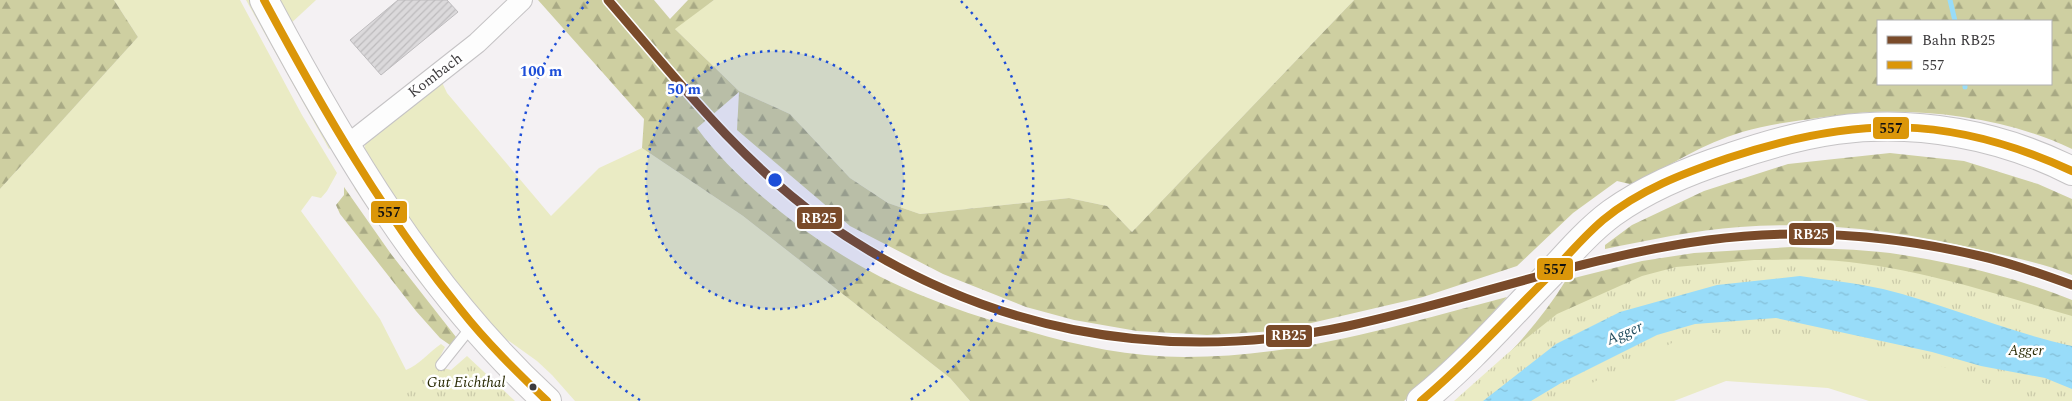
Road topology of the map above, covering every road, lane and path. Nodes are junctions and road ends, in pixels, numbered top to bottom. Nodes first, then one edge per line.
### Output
1 (264, 0) edge
2 (522, 0) edge
3 (346, 146) junction
4 (2072, 171) edge
5 (472, 325) junction
6 (441, 365) dead end
7 (547, 401) edge
8 (1421, 401) edge

1 - 3 main road
2 - 3 street, Kombach
3 - 5 main road
4 - 8 main road
5 - 6 lane
5 - 7 main road

